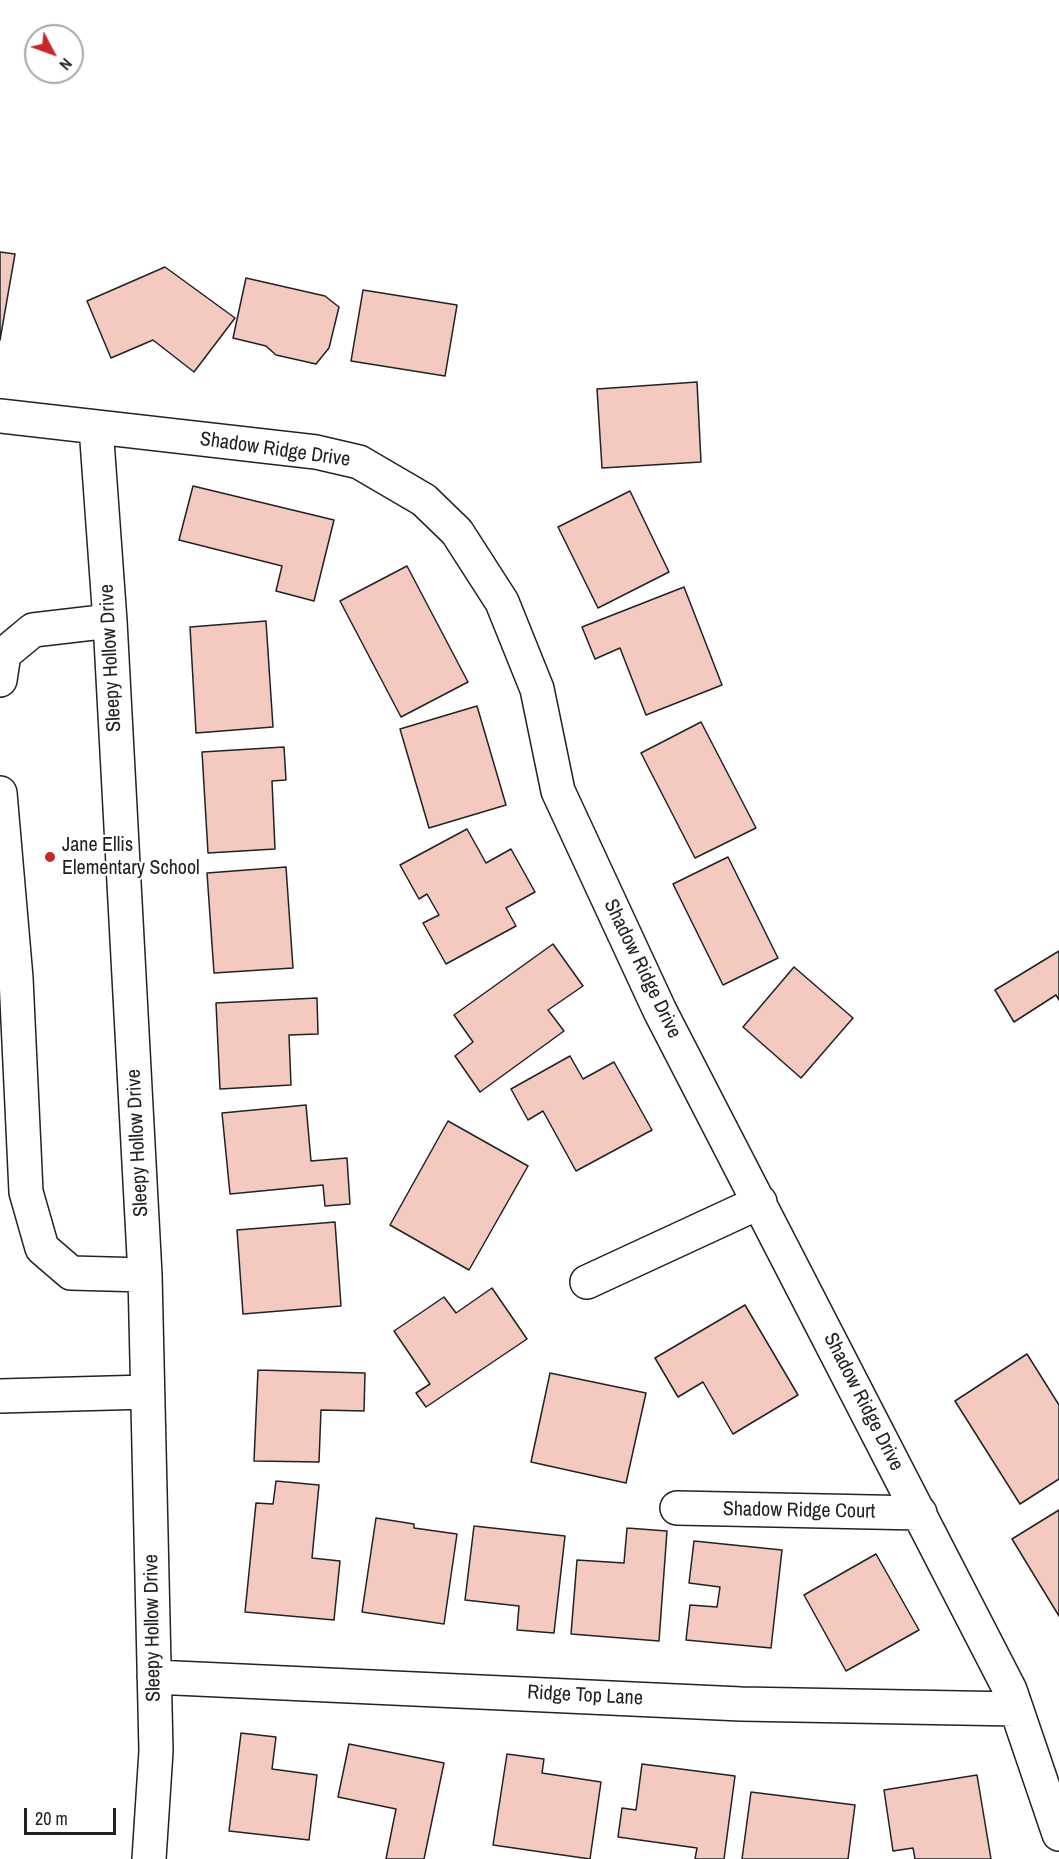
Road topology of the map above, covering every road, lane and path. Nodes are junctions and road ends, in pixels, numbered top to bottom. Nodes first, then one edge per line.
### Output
1 (0, 416) edge
2 (96, 427) junction
3 (110, 621) junction
4 (0, 680) edge
5 (0, 793) edge
6 (760, 1202) junction
7 (145, 1275) junction
8 (587, 1282) dead end
9 (147, 1392) junction
10 (0, 1396) edge
11 (677, 1508) dead end
12 (920, 1513) junction
13 (154, 1677) junction
14 (1016, 1708) junction
15 (1059, 1834) edge
16 (149, 1859) edge

1 - 2 street, Shadow Ridge Drive
2 - 3 street, Sleepy Hollow Drive
2 - 6 street, Shadow Ridge Drive
3 - 4 street
3 - 7 street, Sleepy Hollow Drive
5 - 7 street
6 - 8 street
6 - 12 street, Shadow Ridge Drive
7 - 9 street, Sleepy Hollow Drive
9 - 10 street
9 - 13 street, Sleepy Hollow Drive
11 - 12 street, Shadow Ridge Court
12 - 14 street, Shadow Ridge Drive
13 - 14 street, Ridge Top Lane
13 - 16 street, Sleepy Hollow Drive
14 - 15 street, Shadow Ridge Drive

